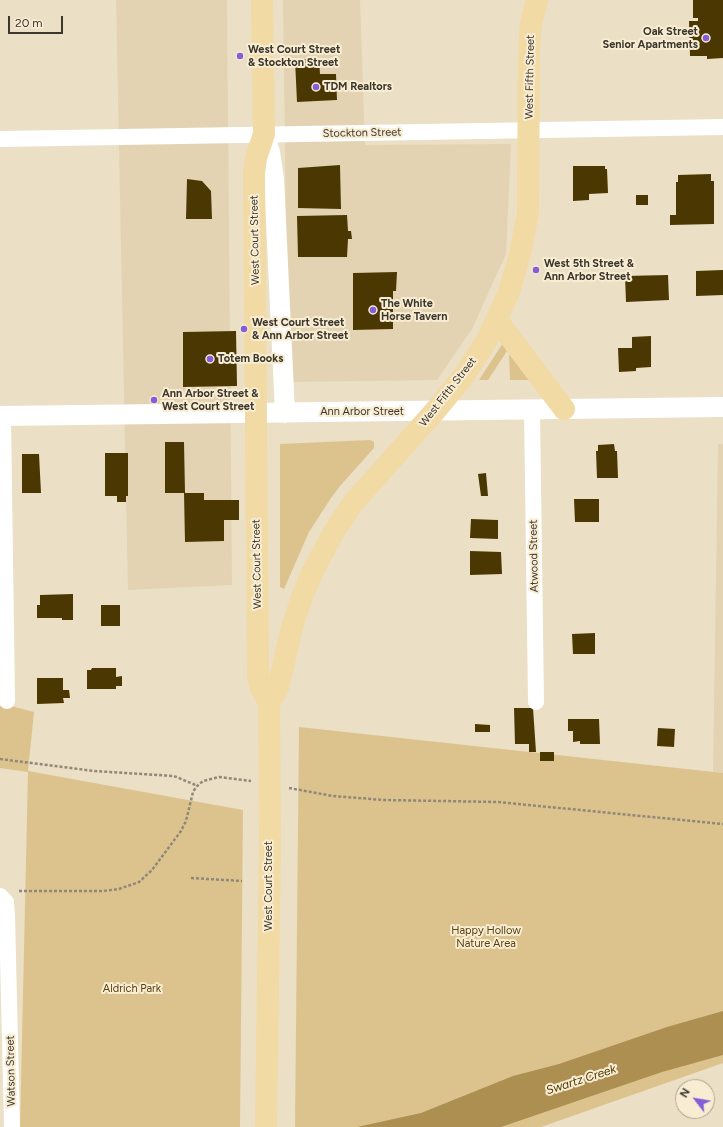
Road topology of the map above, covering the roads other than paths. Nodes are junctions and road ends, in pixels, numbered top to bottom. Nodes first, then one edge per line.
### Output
1 (262, 0) edge
2 (537, 0) edge
3 (723, 127) edge
4 (529, 130) junction
5 (264, 134) junction
6 (0, 139) edge
7 (497, 320) junction
8 (723, 407) edge
9 (564, 409) junction
10 (532, 410) junction
11 (435, 411) junction
12 (256, 413) junction
13 (284, 413) junction
14 (2, 416) edge
15 (7, 701) dead end
16 (536, 702) dead end
17 (269, 703) junction
18 (1, 896) edge
19 (12, 1127) edge
20 (266, 1127) edge

1 - 5 main road, West Court Street
2 - 4 main road, West Fifth Street
3 - 4 street, Stockton Street
4 - 5 street, Stockton Street
4 - 7 main road, West Fifth Street
5 - 6 street, Stockton Street
5 - 12 main road, West Court Street
5 - 13 street
7 - 9 main road
7 - 11 main road, West Fifth Street
8 - 9 street, Ann Arbor Street
9 - 10 street, Ann Arbor Street
10 - 11 street, Ann Arbor Street
10 - 16 street, Atwood Street
11 - 13 street, Ann Arbor Street
11 - 17 main road, West Fifth Street
12 - 13 street, Ann Arbor Street
12 - 14 street, Ann Arbor Street
12 - 17 main road, West Court Street
14 - 15 street
17 - 20 main road, West Court Street
18 - 19 street, Watson Street

